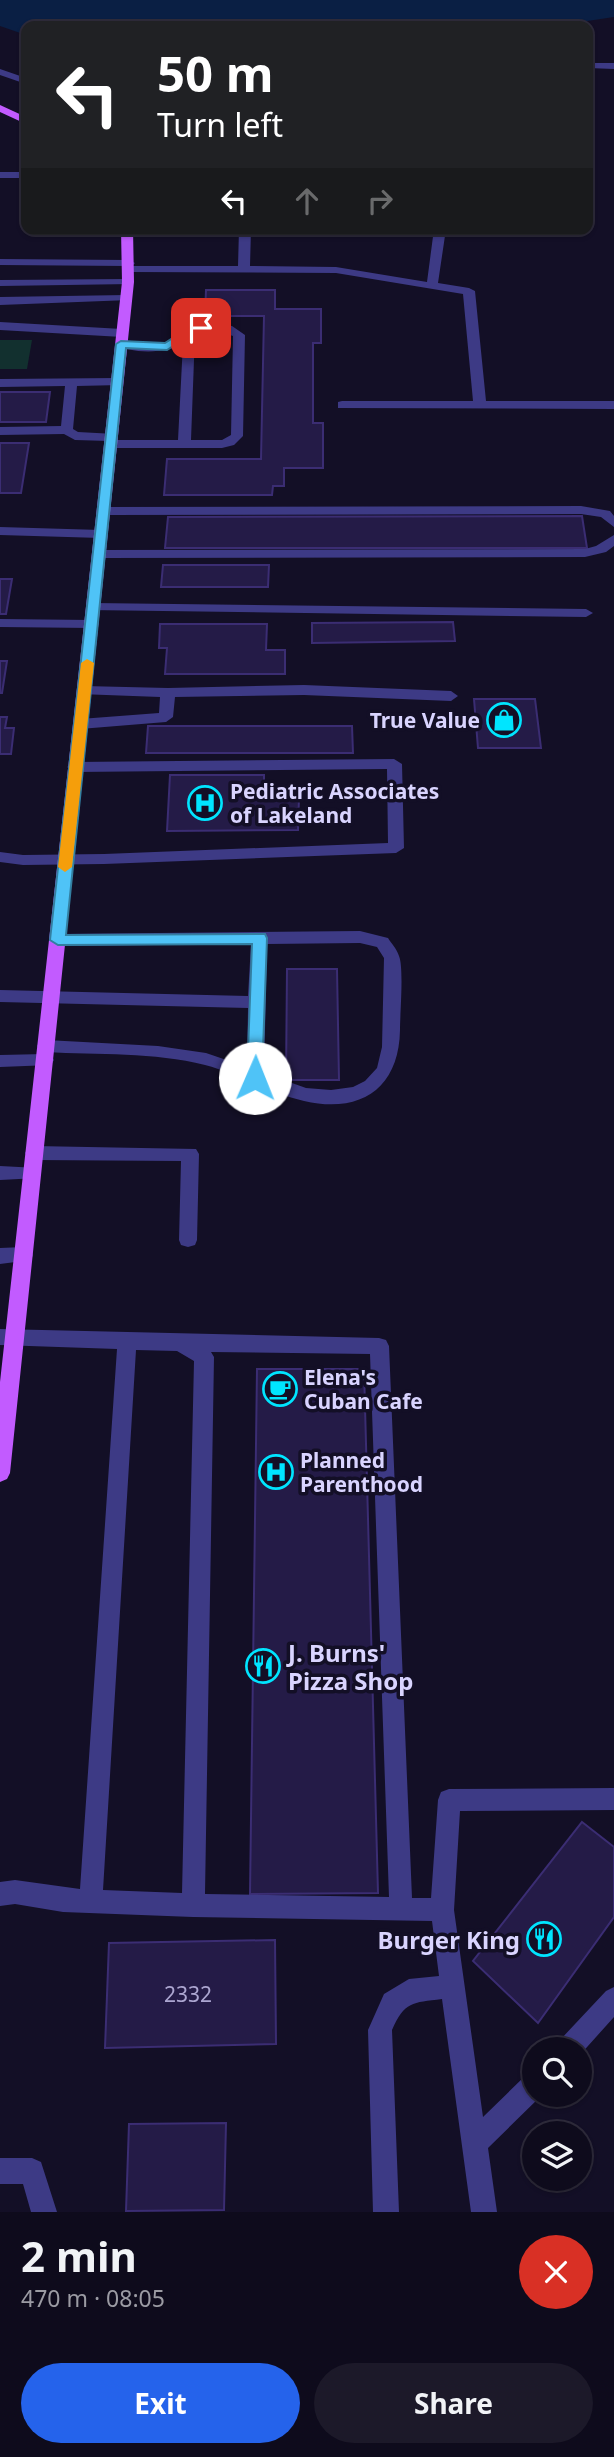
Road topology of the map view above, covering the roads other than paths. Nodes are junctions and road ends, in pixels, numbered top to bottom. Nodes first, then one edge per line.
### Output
1 (593, 66) edge
2 (614, 66) edge
3 (5, 74) edge
4 (0, 83) edge
5 (0, 108) edge
6 (21, 118) edge
7 (0, 175) edge
8 (21, 175) edge
9 (127, 235) edge
10 (245, 235) edge
11 (439, 235) edge
12 (0, 262) edge
13 (244, 270) junction
14 (128, 278) junction
15 (0, 283) edge
16 (432, 285) junction
17 (0, 301) edge
18 (0, 326) edge
19 (188, 332) junction
20 (122, 338) junction
21 (71, 382) junction
22 (117, 382) junction
23 (0, 383) edge
24 (342, 405) dead end
25 (480, 405) junction
26 (614, 405) edge
27 (67, 430) junction
28 (0, 431) edge
29 (111, 441) junction
30 (184, 444) junction
31 (104, 511) junction
32 (614, 523) edge
33 (0, 531) edge
34 (101, 534) junction
35 (614, 539) edge
36 (99, 554) junction
37 (586, 612) dead end
38 (93, 615) junction
39 (0, 623) edge
40 (84, 691) junction
41 (168, 693) junction
42 (451, 696) dead end
43 (80, 724) junction
44 (75, 767) junction
45 (0, 857) edge
46 (66, 859) junction
47 (259, 938) junction
48 (58, 940) junction
49 (0, 996) edge
50 (51, 998) junction
51 (256, 1002) junction
52 (45, 1053) junction
53 (0, 1061) edge
54 (255, 1078) junction
55 (34, 1153) junction
56 (0, 1173) edge
57 (32, 1173) junction
58 (188, 1240) dead end
59 (24, 1255) junction
60 (0, 1256) edge
61 (7, 1336) edge
62 (127, 1341) junction
63 (180, 1343) junction
64 (0, 1473) edge
65 (614, 1799) edge
66 (0, 1894) edge
67 (91, 1901) junction
68 (193, 1905) junction
69 (401, 1910) junction
70 (442, 1910) junction
71 (453, 1986) junction
72 (614, 1999) edge
73 (580, 2037) edge
74 (522, 2097) edge
75 (475, 2143) junction
76 (0, 2171) edge
77 (44, 2212) edge
78 (386, 2212) edge
79 (484, 2212) edge

1 - 2 street
3 - 4 street
5 - 6 main road
7 - 8 street
9 - 14 main road
10 - 13 street
11 - 16 street
12 - 14 street
13 - 14 street
13 - 16 street
14 - 15 street
14 - 17 street
14 - 20 main road
16 - 25 street
18 - 20 street
19 - 20 street
19 - 30 street
19 - 30 street
20 - 22 main road
21 - 22 street
21 - 23 street
21 - 27 street
22 - 29 main road
24 - 25 street
25 - 26 street
27 - 28 street
27 - 29 street
29 - 30 street
29 - 31 main road
31 - 32 street
31 - 34 main road
33 - 34 street
34 - 36 main road
35 - 36 street
36 - 38 main road
37 - 38 street
38 - 39 street
38 - 40 main road
40 - 41 street
40 - 43 main road
41 - 42 street
41 - 43 street
43 - 44 main road
44 - 46 main road
44 - 46 street
45 - 46 street
46 - 48 main road
47 - 48 street
47 - 51 street
47 - 54 street
48 - 50 main road
49 - 50 street
50 - 51 street
50 - 52 main road
51 - 54 street
52 - 53 street
52 - 54 street
52 - 55 main road
55 - 57 main road
55 - 58 street
56 - 57 street
57 - 59 main road
59 - 60 street
59 - 61 main road
61 - 62 street
61 - 64 main road
62 - 63 street
62 - 67 street
63 - 68 street
63 - 69 street
65 - 70 street
66 - 67 street
67 - 68 street
68 - 69 street
69 - 70 street
70 - 71 street
71 - 75 street
71 - 78 street
72 - 73 street
74 - 75 street
75 - 79 street
76 - 77 street

